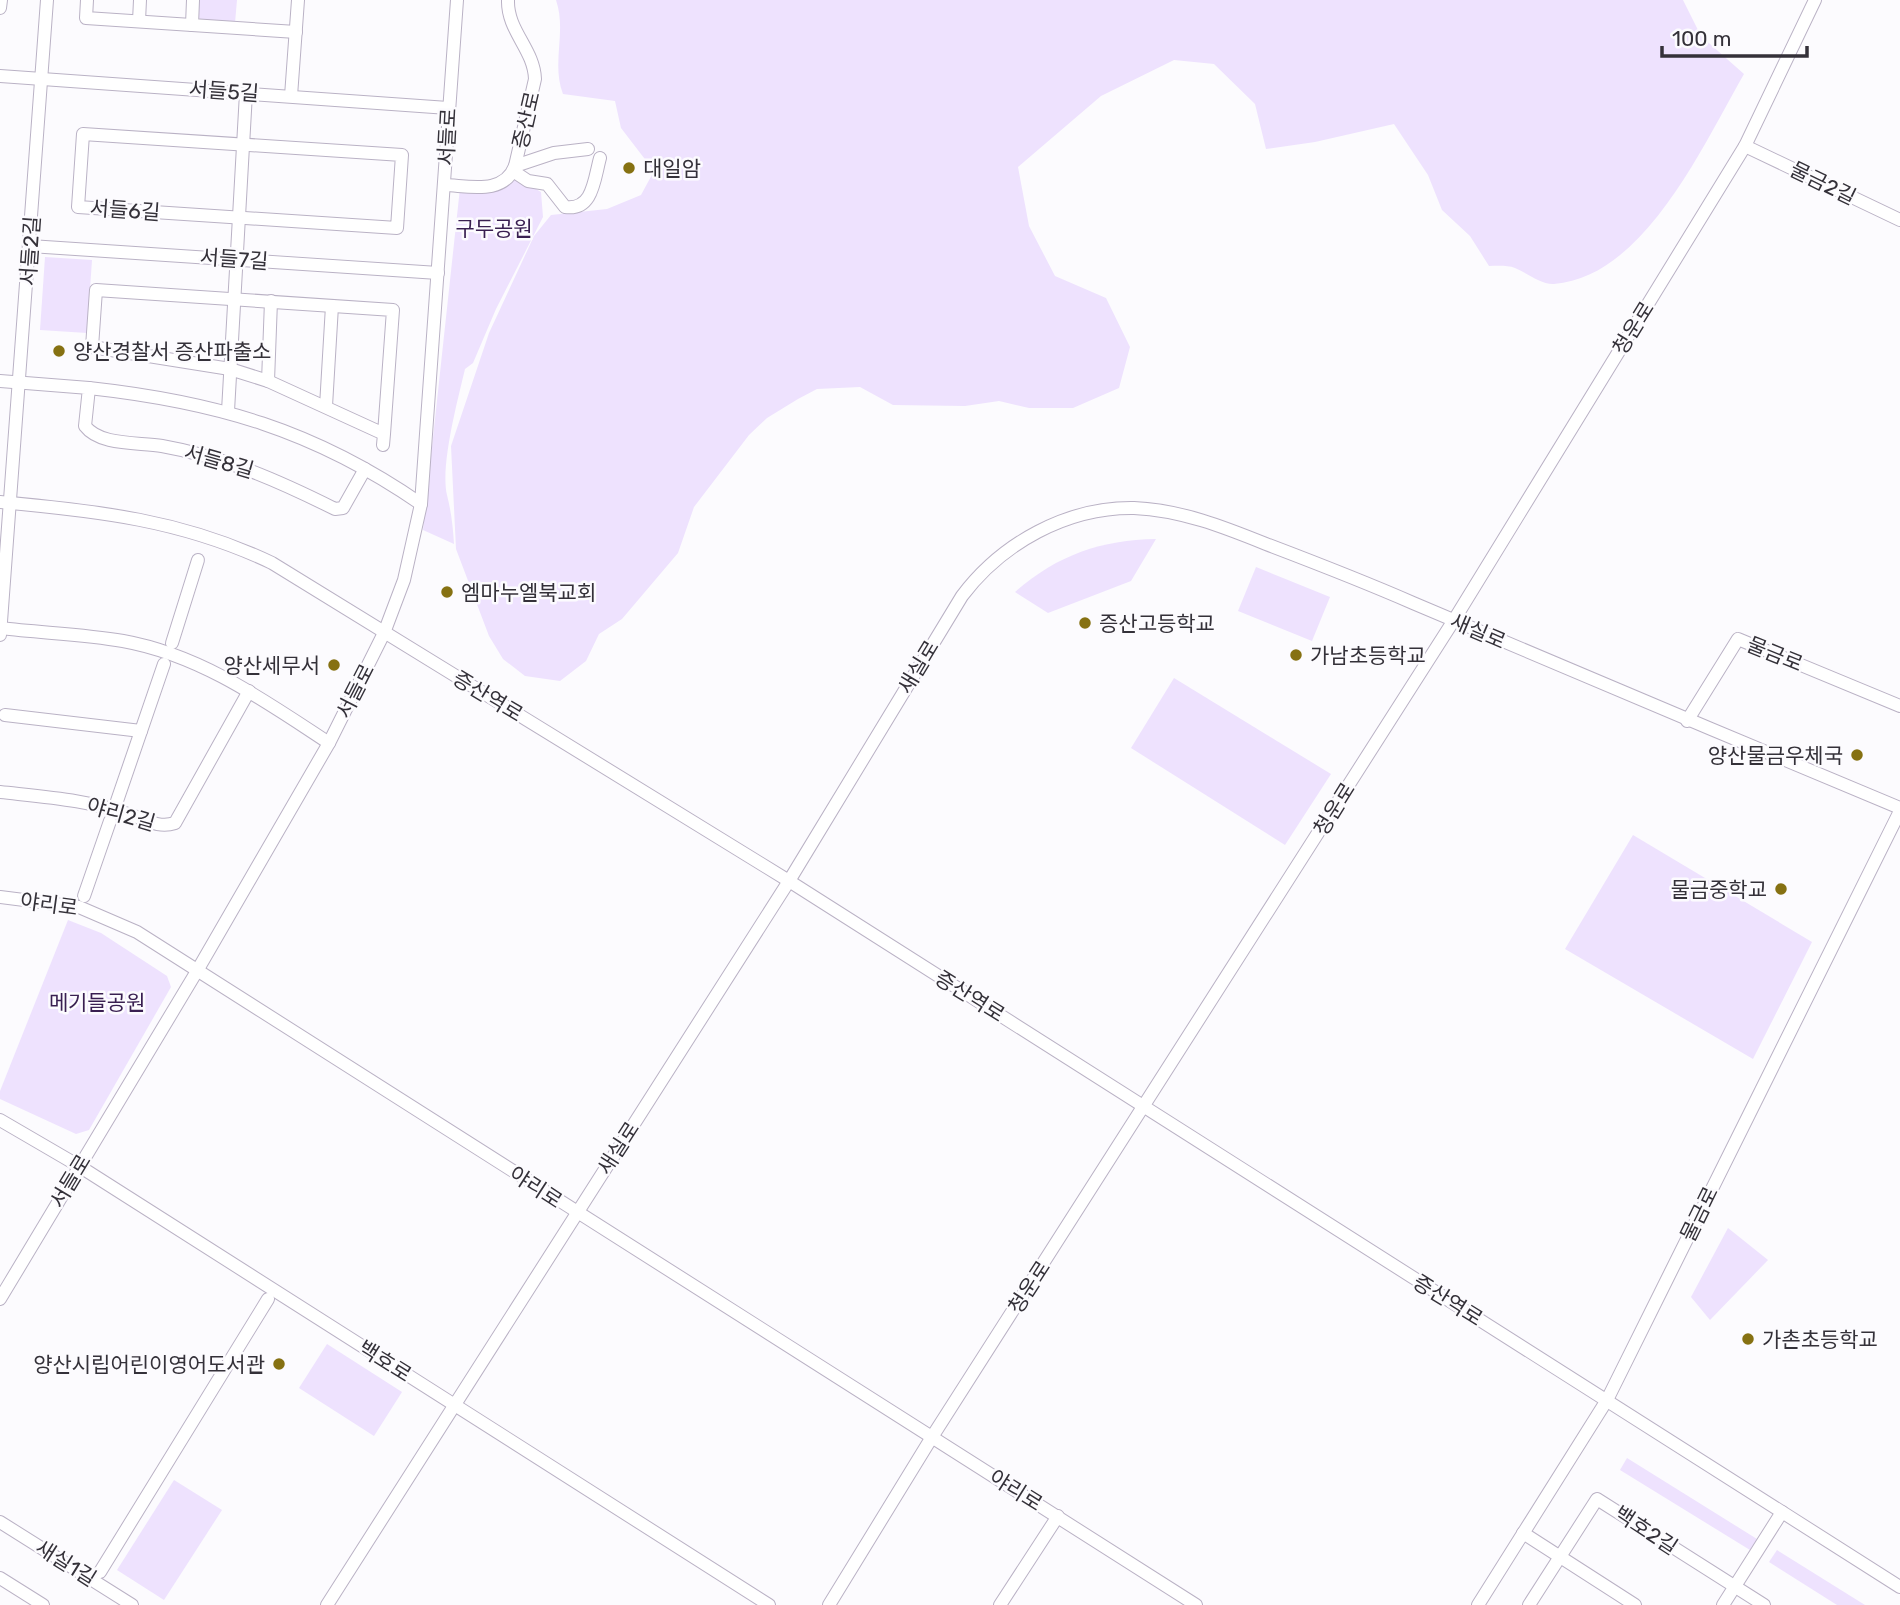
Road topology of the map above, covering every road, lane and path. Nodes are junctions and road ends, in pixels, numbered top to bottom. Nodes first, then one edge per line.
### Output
1 (1, 0) edge
2 (47, 0) edge
3 (87, 0) edge
4 (140, 0) edge
5 (193, 0) edge
6 (298, 0) edge
7 (457, 0) edge
8 (508, 0) edge
9 (1810, 3) edge
10 (0, 8) edge
11 (139, 21) junction
12 (192, 25) junction
13 (296, 32) junction
14 (0, 76) edge
15 (42, 79) junction
16 (246, 93) junction
17 (291, 96) junction
18 (448, 108) junction
19 (243, 144) junction
20 (1745, 146) junction
21 (588, 149) dead end
22 (600, 158) dead end
23 (514, 169) junction
24 (445, 185) junction
25 (239, 217) junction
26 (1900, 220) edge
27 (30, 246) junction
28 (237, 260) junction
29 (438, 273) junction
30 (234, 299) junction
31 (271, 301) junction
32 (332, 306) junction
33 (230, 369) junction
34 (0, 381) edge
35 (268, 381) junction
36 (21, 383) junction
37 (89, 388) junction
38 (326, 406) junction
39 (228, 411) junction
40 (365, 469) junction
41 (6, 502) edge
42 (421, 504) junction
43 (198, 560) dead end
44 (1454, 620) junction
45 (0, 628) edge
46 (384, 633) junction
47 (0, 635) edge
48 (172, 643) dead end
49 (164, 664) dead end
50 (249, 691) junction
51 (1900, 706) edge
52 (5, 715) dead end
53 (1688, 721) junction
54 (141, 731) junction
55 (328, 743) junction
56 (0, 792) edge
57 (117, 801) dead end
58 (1900, 810) edge
59 (110, 821) dead end
60 (789, 880) junction
61 (84, 896) dead end
62 (0, 897) edge
63 (198, 971) junction
64 (1146, 1107) junction
65 (0, 1119) edge
66 (79, 1166) junction
67 (577, 1213) junction
68 (0, 1299) edge
69 (268, 1299) dead end
70 (1606, 1400) junction
71 (455, 1405) junction
72 (932, 1437) junction
73 (1782, 1512) junction
74 (1058, 1516) junction
75 (0, 1522) edge
76 (1523, 1533) junction
77 (1560, 1557) junction
78 (100, 1572) dead end
79 (0, 1578) edge
80 (1734, 1587) junction
81 (1900, 1587) edge
82 (43, 1605) edge
83 (132, 1605) edge
84 (327, 1605) edge
85 (769, 1605) edge
86 (830, 1605) edge
87 (1000, 1605) edge
88 (1196, 1605) edge
89 (1478, 1605) edge
90 (1529, 1605) edge
91 (1635, 1605) edge
92 (1723, 1605) edge
93 (1764, 1605) edge

1 - 10 street
2 - 15 street, 서들2길
3 - 11 street
4 - 11 street
5 - 12 street
6 - 13 street
7 - 18 street, 서들로
8 - 23 street, 증산로
9 - 20 street, 청운로
11 - 12 street
12 - 13 street
13 - 17 street
14 - 15 street, 서들5길
15 - 16 street, 서들5길
15 - 27 street, 서들2길
16 - 17 street, 서들5길
16 - 19 street
17 - 18 street, 서들5길
18 - 24 street, 서들로
19 - 25 street
19 - 25 street, 서들6길
19 - 25 street, 서들6길
20 - 26 street, 물금2길
20 - 44 street, 청운로
21 - 23 street
22 - 23 street
23 - 24 street, 증산로
24 - 29 street, 서들로
25 - 28 street
27 - 28 street, 서들7길
27 - 36 street, 서들2길
28 - 29 street, 서들7길
28 - 30 street
29 - 42 street, 서들로
30 - 31 street
30 - 33 street
30 - 33 street
31 - 32 street
31 - 35 street
32 - 38 street
32 - 38 street
33 - 35 street
33 - 39 street
34 - 36 street
35 - 38 street
36 - 37 street
36 - 41 street, 서들2길
37 - 39 street
37 - 40 street, 서들8길
39 - 40 street
40 - 42 street
41 - 45 street, 서들2길
41 - 46 street, 증산역로
42 - 46 street, 서들로
43 - 48 street
44 - 53 street, 새실로
44 - 60 street, 새실로
44 - 64 street, 청운로
45 - 47 street, 서들2길
45 - 50 street
46 - 55 street, 서들로
46 - 60 street, 증산역로
49 - 54 street
50 - 55 street
50 - 56 street, 야리2길
51 - 53 street, 물금로
52 - 54 street
53 - 58 street, 새실로
54 - 57 street
55 - 63 street, 서들로
58 - 70 street, 물금로
59 - 61 street
60 - 64 street, 증산역로
60 - 67 street, 새실로
62 - 63 street, 야리로
63 - 66 street, 서들로
63 - 67 street, 야리로
64 - 70 street, 증산역로
64 - 72 street, 청운로
65 - 66 street, 백호로
66 - 68 street, 서들로
66 - 71 street, 백호로
67 - 71 street, 새실로
67 - 72 street, 야리로
69 - 78 street
70 - 73 street, 증산역로
70 - 76 street, 물금로
71 - 84 street, 새실로
71 - 85 street, 백호로
72 - 74 street, 야리로
72 - 86 street, 청운로
73 - 80 street
73 - 81 street, 증산역로
74 - 87 street, 야리로
74 - 88 street, 야리로
75 - 83 street, 새실1길
76 - 77 street
76 - 89 street, 물금로
77 - 80 street, 백호2길
77 - 90 street, 백호2길
77 - 91 street
79 - 82 street
80 - 92 street
80 - 93 street

